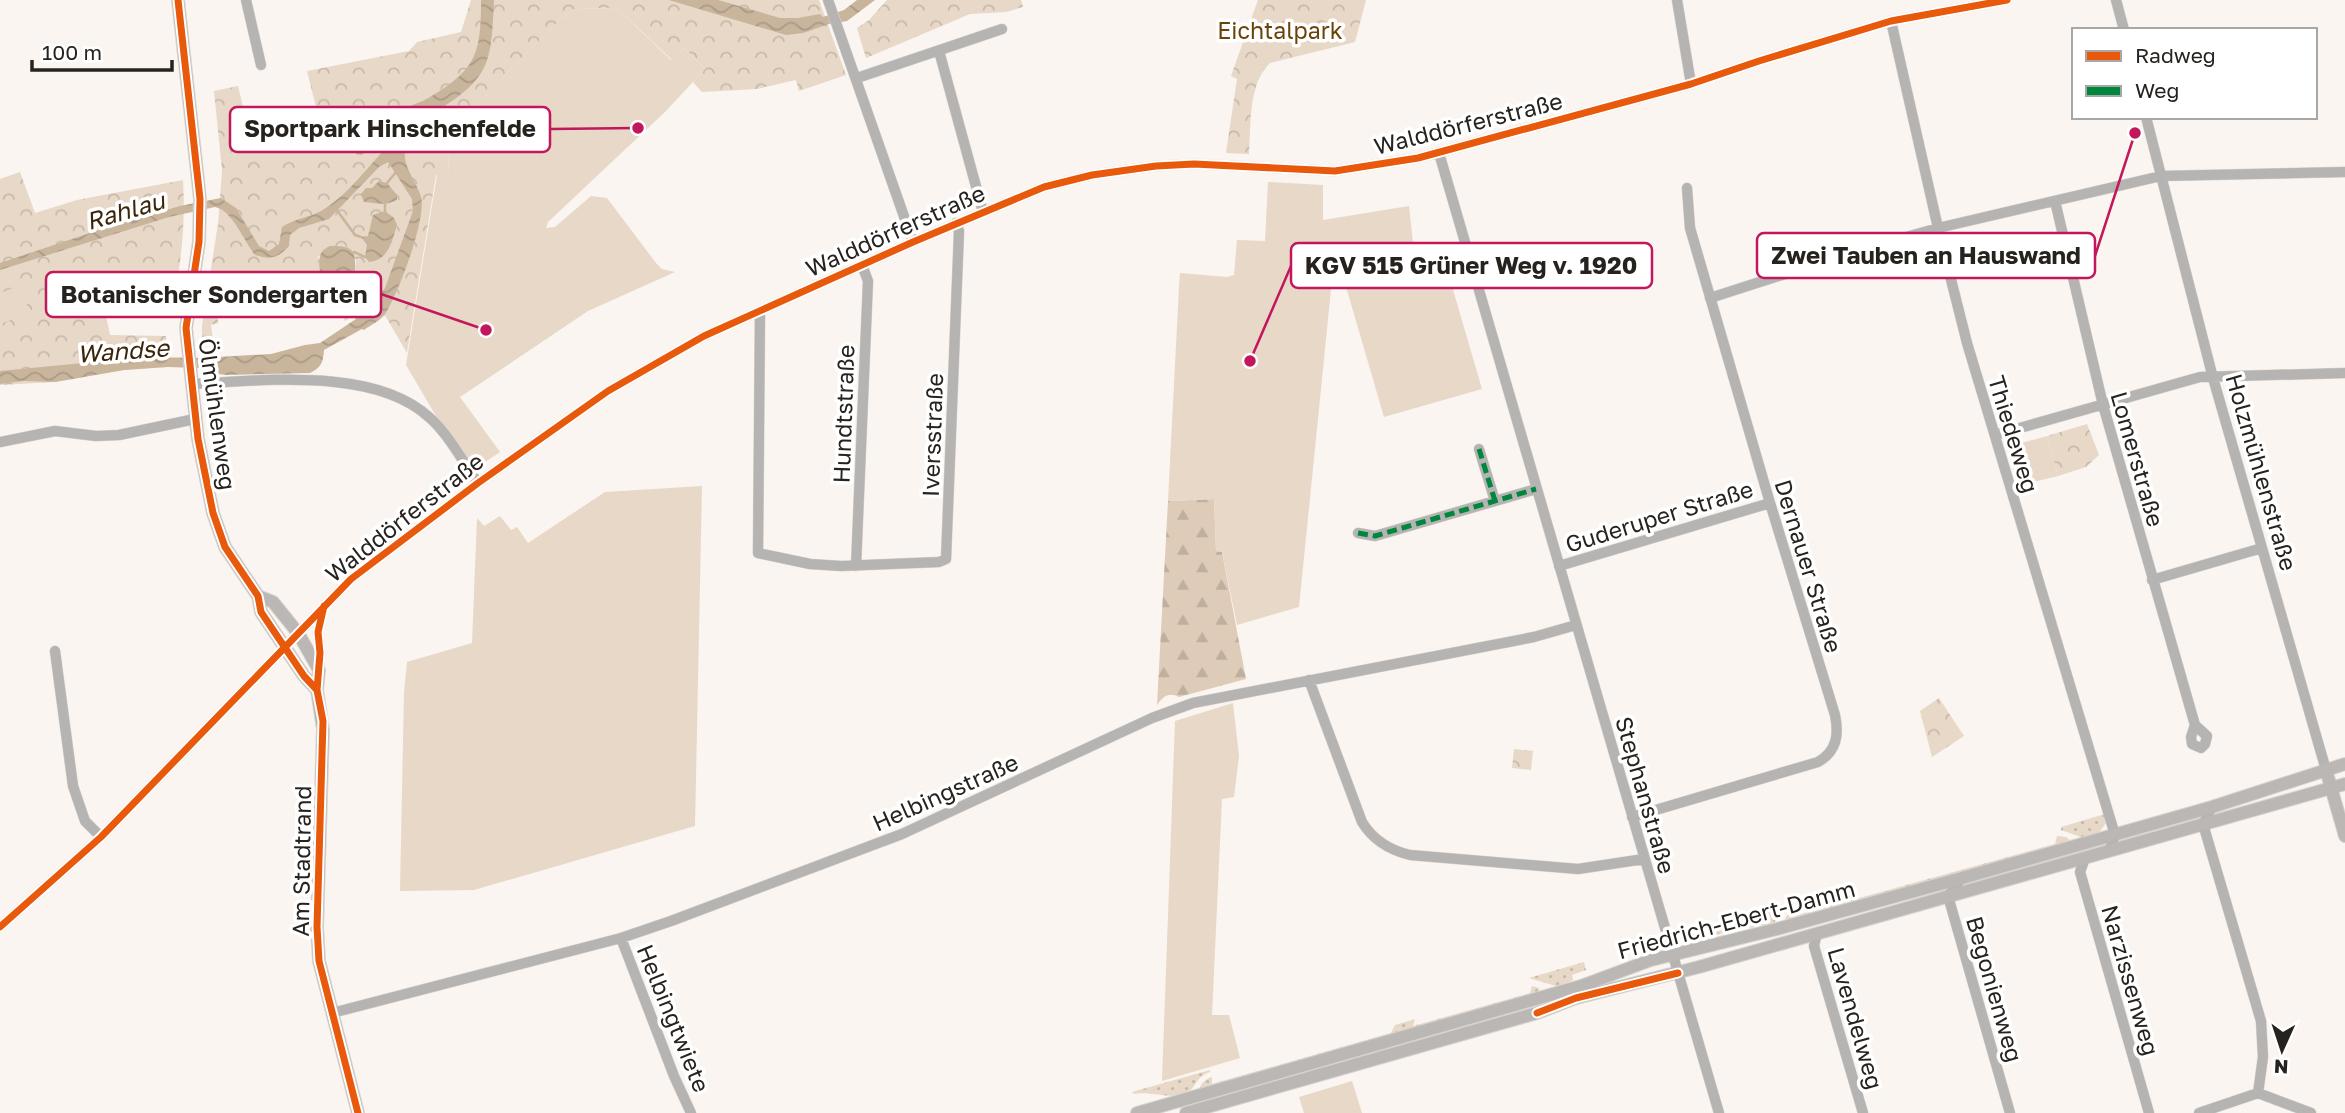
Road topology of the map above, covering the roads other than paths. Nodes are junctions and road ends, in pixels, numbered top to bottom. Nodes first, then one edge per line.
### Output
1 (178, 0) edge
2 (246, 0) edge
3 (1677, 0) edge
4 (2007, 0) edge
5 (2116, 0) edge
6 (1983, 2) edge
7 (830, 4) edge
8 (1891, 22) junction
9 (2123, 28) edge
10 (1002, 29) dead end
11 (939, 51) junction
12 (261, 65) dead end
13 (857, 78) junction
14 (1691, 84) junction
15 (2147, 119) edge
16 (1438, 153) junction
17 (2345, 172) edge
18 (2161, 176) junction
19 (1687, 188) dead end
20 (2055, 201) junction
21 (983, 212) junction
22 (956, 223) junction
23 (1938, 228) junction
24 (913, 242) junction
25 (862, 265) junction
26 (1710, 298) junction
27 (760, 311) junction
28 (2345, 373) edge
29 (2213, 378) junction
30 (191, 384) junction
31 (2103, 405) junction
32 (195, 419) junction
33 (1995, 435) junction
34 (0, 442) edge
35 (1479, 449) dead end
36 (478, 483) junction
37 (1536, 489) junction
38 (1496, 501) junction
39 (1770, 503) junction
40 (1358, 533) dead end
41 (2262, 548) junction
42 (856, 566) junction
43 (1559, 566) junction
44 (2152, 580) junction
45 (258, 596) junction
46 (324, 606) junction
47 (1576, 625) junction
48 (298, 633) junction
49 (285, 647) junction
50 (55, 651) dead end
51 (319, 670) junction
52 (1309, 680) junction
53 (317, 690) junction
54 (2195, 724) dead end
55 (2345, 764) edge
56 (2326, 770) junction
57 (2345, 783) edge
58 (2331, 788) junction
59 (2212, 807) junction
60 (1632, 817) junction
61 (2203, 824) junction
62 (2115, 835) junction
63 (2345, 836) edge
64 (101, 837) junction
65 (2109, 851) junction
66 (2085, 858) junction
67 (1644, 859) junction
68 (1962, 878) junction
69 (1948, 896) junction
70 (0, 927) edge
71 (1818, 933) junction
72 (621, 938) junction
73 (1672, 954) junction
74 (1678, 973) junction
75 (332, 1013) junction
76 (2258, 1093) junction
77 (2214, 1110) edge
78 (358, 1113) edge
79 (691, 1113) edge
80 (1137, 1113) edge
81 (1186, 1113) edge
82 (1718, 1113) edge
83 (1863, 1113) edge
84 (2010, 1113) edge
85 (2149, 1113) edge
86 (2199, 1113) edge
87 (2311, 1113) edge

1 - 30 main road, Ölmühlenweg
2 - 12 street
3 - 14 street
4 - 6 street, Walddörferstraße
5 - 9 street
6 - 8 street, Walddörferstraße
7 - 13 street
8 - 14 street, Walddörferstraße
8 - 23 street, Thiedeweg
10 - 11 street
11 - 13 street
11 - 21 street
13 - 24 street
14 - 16 street, Walddörferstraße
15 - 18 street, Holzmühlenstraße
16 - 21 street, Walddörferstraße
16 - 37 street, Stephanstraße
17 - 18 street
18 - 20 street
18 - 29 street, Holzmühlenstraße
19 - 26 street, Dernauer Straße
20 - 23 street
20 - 31 street, Lomerstraße
21 - 22 street, Walddörferstraße
22 - 24 street, Walddörferstraße
22 - 42 street, Iversstraße
23 - 26 street
23 - 33 street, Thiedeweg
24 - 25 street, Walddörferstraße
25 - 27 street, Walddörferstraße
25 - 42 street, Hundtstraße
26 - 39 street, Dernauer Straße
27 - 36 street, Walddörferstraße
27 - 42 street
28 - 29 street
29 - 31 street
29 - 41 street, Holzmühlenstraße
30 - 32 main road, Ölmühlenweg
30 - 36 street
31 - 33 street
31 - 44 street, Lomerstraße
32 - 34 street
32 - 45 main road, Ölmühlenweg
33 - 62 street, Thiedeweg
35 - 38 street
36 - 46 street, Walddörferstraße
37 - 38 street
37 - 43 street, Stephanstraße
38 - 40 street
39 - 43 street, Guderuper Straße
39 - 60 street, Dernauer Straße
41 - 44 street
41 - 56 street, Holzmühlenstraße
43 - 47 street, Stephanstraße
44 - 54 street, Lomerstraße
45 - 48 main road, Ölmühlenweg
45 - 49 main road, Ölmühlenweg
46 - 48 street, Walddörferstraße
46 - 51 street
47 - 52 street, Helbingstraße
47 - 60 street, Stephanstraße
48 - 49 street, Walddörferstraße
48 - 51 main road
49 - 53 main road, Am Stadtrand
49 - 64 street, Walddörferstraße
50 - 64 street
51 - 53 main road, Am Stadtrand
52 - 67 street
52 - 72 street, Helbingstraße
53 - 75 main road, Am Stadtrand
55 - 56 main road, Friedrich-Ebert-Damm
56 - 58 main road, Holzmühlenstraße
56 - 59 main road, Friedrich-Ebert-Damm
57 - 58 main road, Friedrich-Ebert-Damm
58 - 61 main road, Friedrich-Ebert-Damm
58 - 63 main road, Holzmühlenstraße
59 - 61 street
59 - 62 main road, Friedrich-Ebert-Damm
60 - 67 street, Stephanstraße
61 - 65 main road, Friedrich-Ebert-Damm
61 - 76 street
62 - 65 street
62 - 68 main road, Friedrich-Ebert-Damm
64 - 70 street, Walddörferstraße
65 - 66 main road, Friedrich-Ebert-Damm
66 - 69 main road, Friedrich-Ebert-Damm
66 - 85 street, Narzissenweg
67 - 73 street, Stephanstraße
68 - 69 street, Begonienweg
68 - 73 main road, Friedrich-Ebert-Damm
69 - 71 main road, Friedrich-Ebert-Damm
69 - 84 street, Begonienweg
71 - 74 main road, Friedrich-Ebert-Damm
71 - 83 street, Lavendelweg
72 - 75 street, Helbingstraße
72 - 79 street, Helbingtwiete
73 - 74 street, Stephanstraße
73 - 80 main road, Friedrich-Ebert-Damm
74 - 81 main road, Friedrich-Ebert-Damm
74 - 82 street, Stephanstraße
75 - 78 main road, Am Stadtrand
76 - 77 street
76 - 87 street
77 - 86 street

